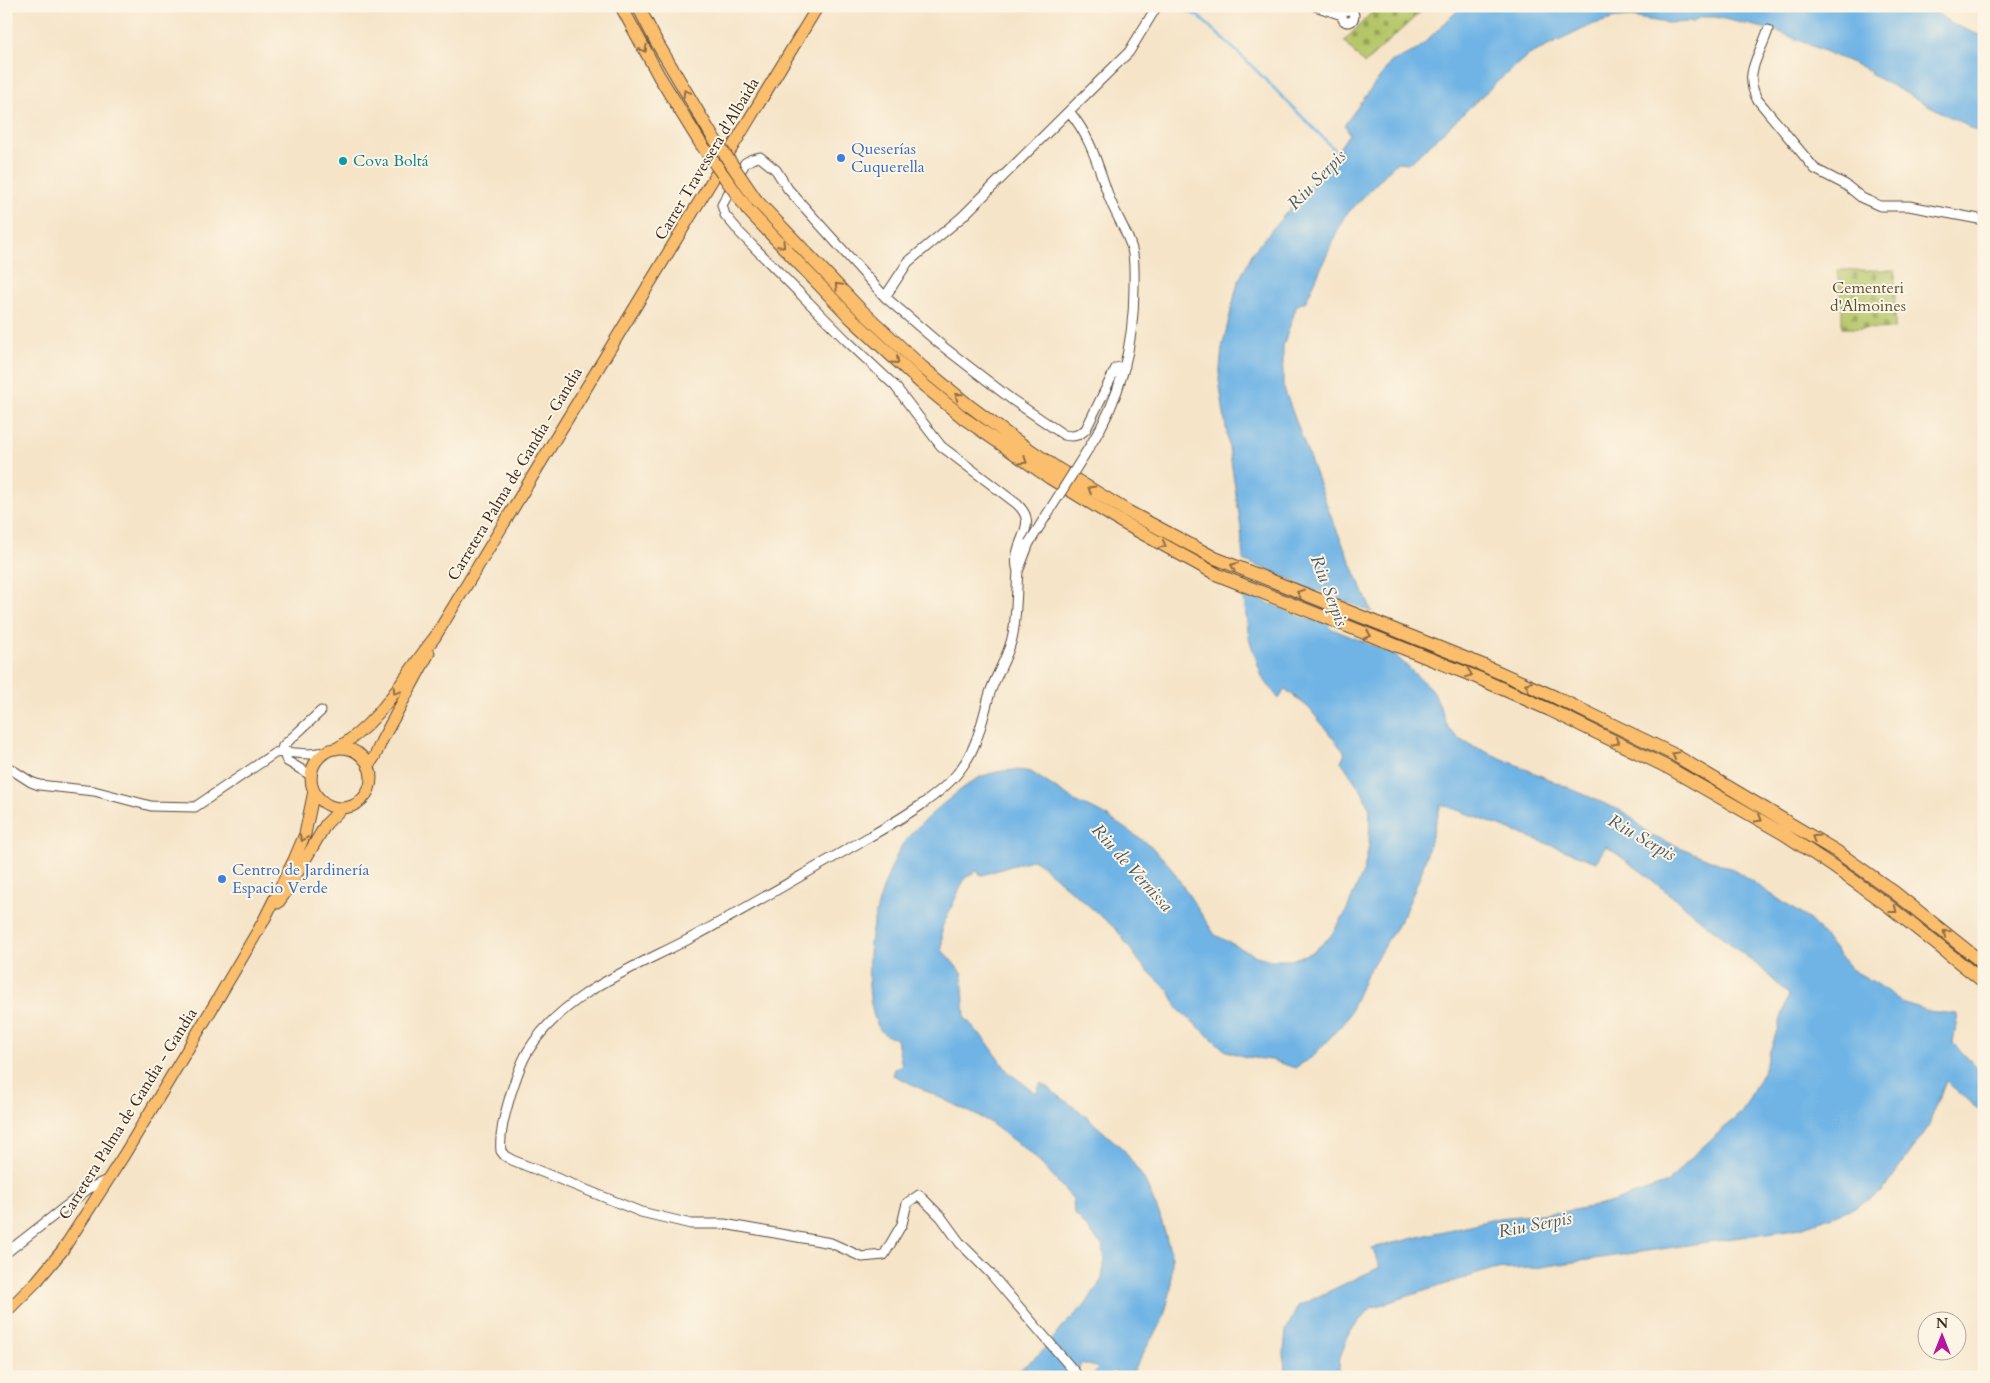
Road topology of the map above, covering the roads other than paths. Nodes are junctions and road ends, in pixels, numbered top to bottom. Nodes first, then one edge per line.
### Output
1 (621, 6) edge
2 (638, 6) edge
3 (818, 6) edge
4 (1157, 6) edge
5 (1315, 6) edge
6 (1357, 9) edge
7 (1768, 30) dead end
8 (1069, 111) junction
9 (752, 205) junction
10 (1984, 220) edge
11 (885, 297) junction
12 (623, 328) joint
13 (1125, 366) junction
14 (1018, 572) junction
15 (435, 637) junction
16 (321, 711) dead end
17 (293, 739) junction
18 (332, 751) junction
19 (282, 752) junction
20 (296, 753) junction
21 (264, 761) junction
22 (287, 761) junction
23 (6, 766) edge
24 (368, 766) junction
25 (312, 776) junction
26 (314, 791) junction
27 (342, 808) junction
28 (263, 922) junction
29 (1984, 964) edge
30 (1984, 982) edge
31 (107, 1180) junction
32 (6, 1253) edge
33 (6, 1312) edge
34 (1079, 1377) edge

1 -> 9 highway, bridge
9 -> 2 highway, bridge
3 - 12 main road, Carrer Travessera d'Albaida
4 - 8 street
5 - 6 street
7 - 10 street
8 - 11 street
8 - 13 street
29 -> 9 highway
9 -> 30 highway
11 - 13 street
11 - 14 street
12 - 15 main road, Carretera Palma de Gandia - Gandia
13 - 14 street, bridge
14 - 34 street
15 -> 18 main road, Carretera Palma de Gandia - Gandia
15 - 24 main road, Carretera Palma de Gandia - Gandia
16 - 17 street
17 - 19 street
17 - 20 street
18 - 20 street
18 - 24 main road
18 - 25 main road
19 - 20 street
19 - 21 street
19 - 22 street
21 - 22 street
21 - 23 street
22 - 25 street
24 - 27 main road
25 - 26 main road
26 - 27 main road
26 -> 28 main road, Carretera Palma de Gandia - Gandia
27 - 28 main road, Carretera Palma de Gandia - Gandia
28 - 31 main road, Carretera Palma de Gandia - Gandia
31 - 32 street
31 - 33 main road, Carretera Palma de Gandia - Gandia

